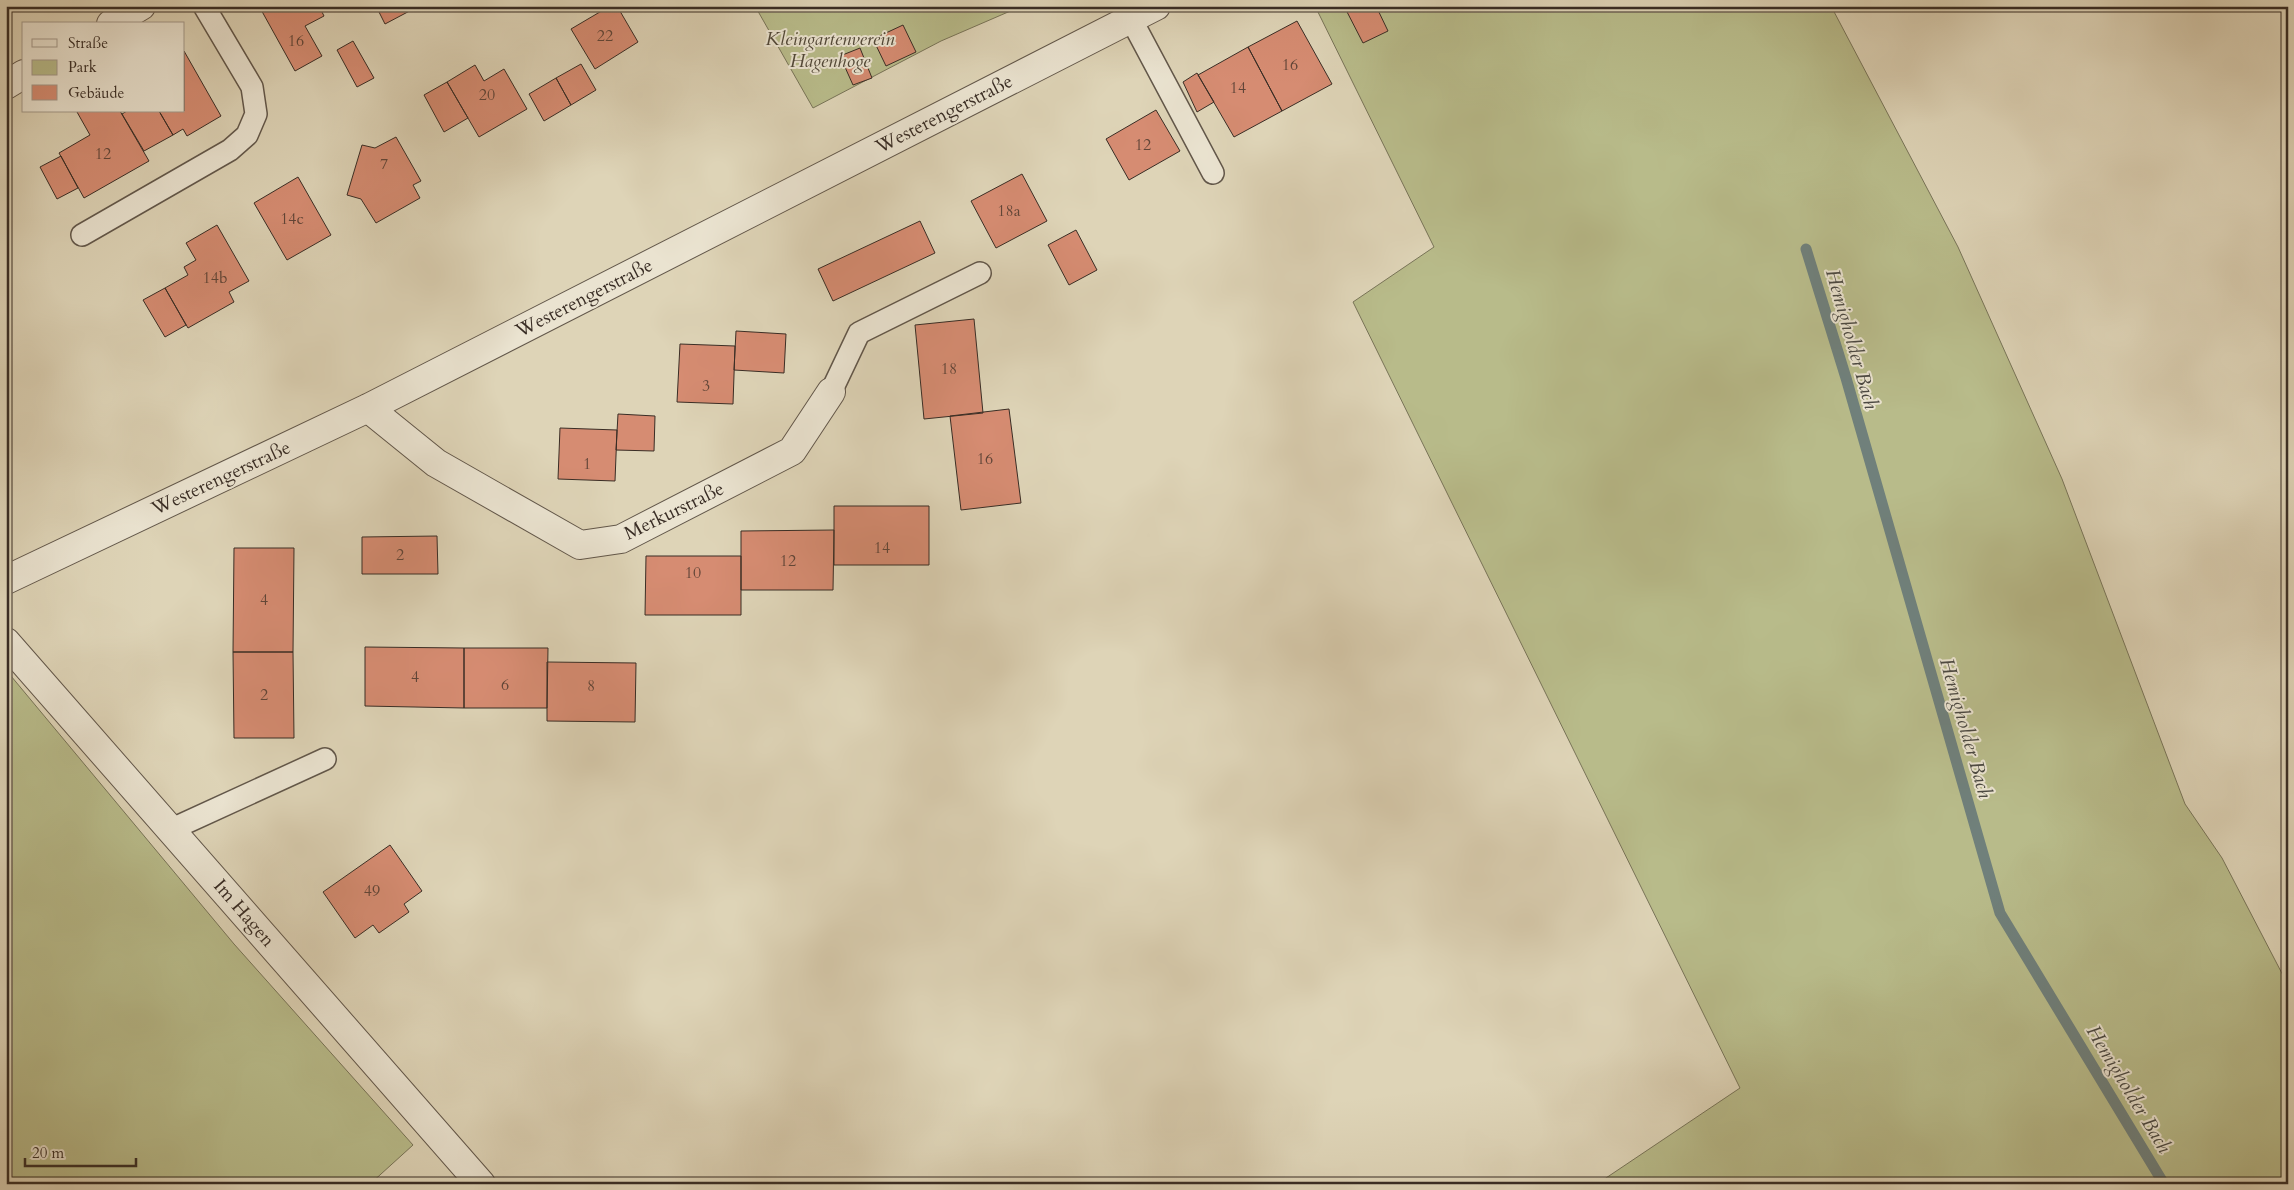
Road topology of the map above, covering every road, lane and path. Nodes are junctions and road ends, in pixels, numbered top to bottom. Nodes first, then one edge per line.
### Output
1 (141, 6) edge
2 (204, 6) edge
3 (1156, 6) edge
4 (1132, 19) junction
5 (114, 22) edge
6 (22, 75) edge
7 (6, 84) edge
8 (1213, 172) dead end
9 (82, 235) dead end
10 (980, 272) dead end
11 (831, 392) joint
12 (368, 408) junction
13 (6, 580) edge
14 (6, 642) edge
15 (325, 759) dead end
16 (170, 830) junction
17 (481, 1184) edge

1 - 5 street
2 - 9 lane
3 - 4 street, Westerengerstraße
4 - 8 lane
4 - 12 street, Westerengerstraße
6 - 7 street
10 - 11 lane
11 - 12 street, Merkurstraße
12 - 13 street, Westerengerstraße
14 - 16 street, Im Hagen
15 - 16 lane
16 - 17 street, Im Hagen

